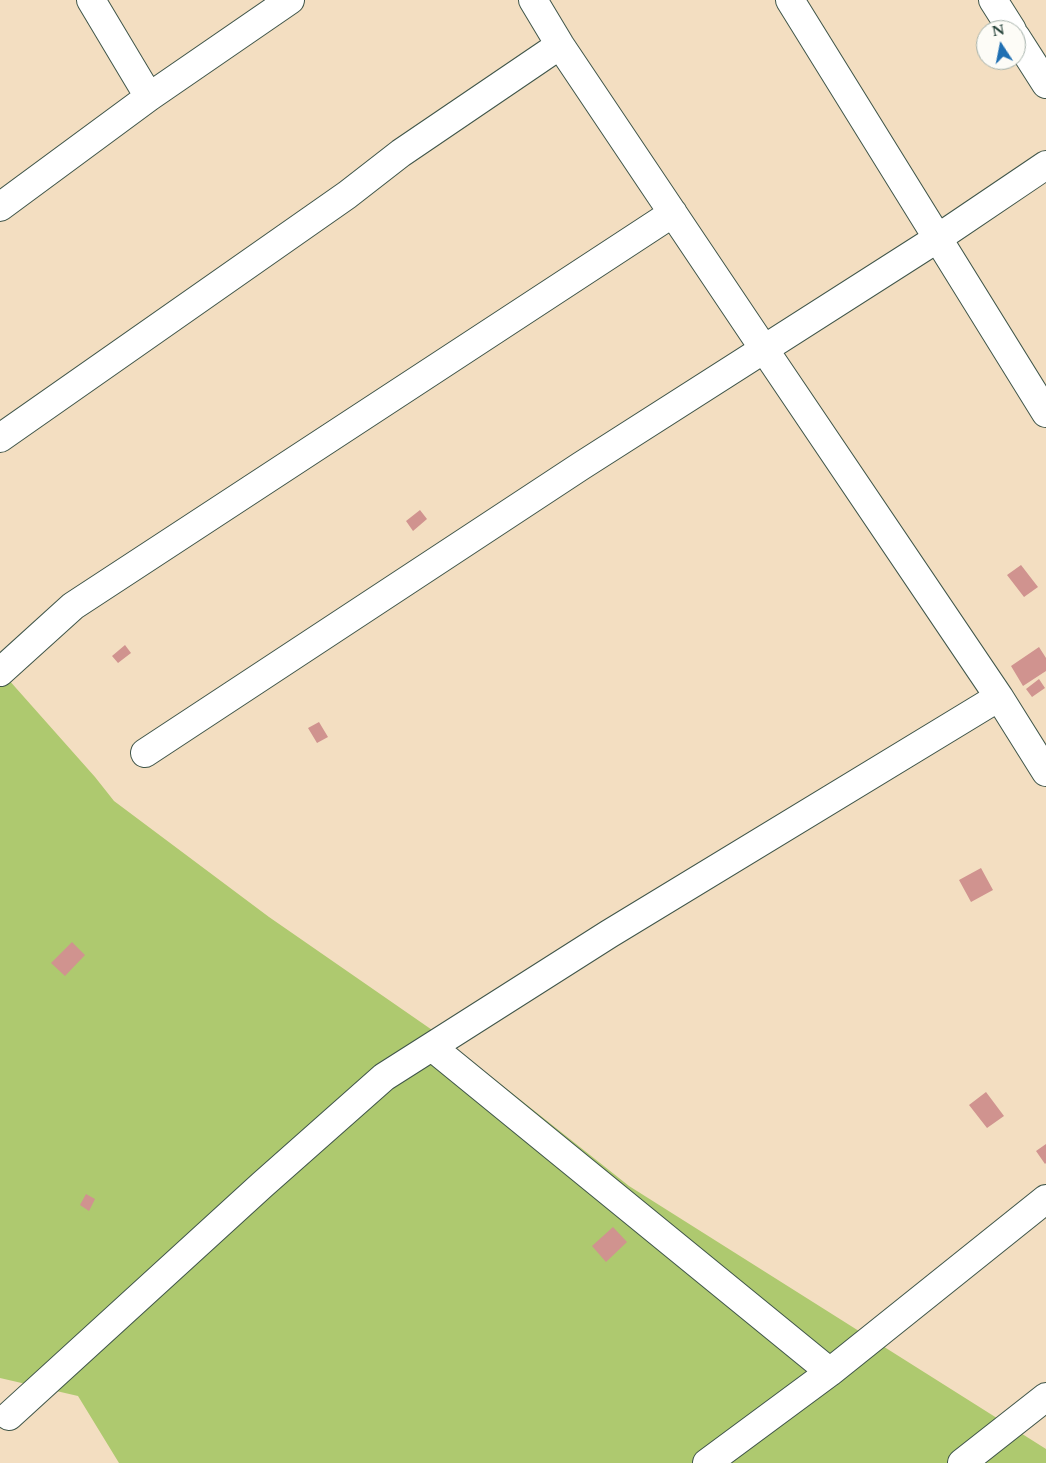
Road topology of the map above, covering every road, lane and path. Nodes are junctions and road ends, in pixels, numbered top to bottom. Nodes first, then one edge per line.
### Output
1 (91, 0) edge
2 (290, 0) edge
3 (533, 0) edge
4 (790, 0) edge
5 (993, 0) edge
6 (1006, 20) edge
7 (560, 45) junction
8 (1026, 53) edge
9 (1046, 84) edge
10 (149, 97) junction
11 (1046, 165) edge
12 (0, 207) edge
13 (673, 213) junction
14 (938, 238) junction
15 (764, 349) junction
16 (1046, 413) edge
17 (0, 438) edge
18 (0, 672) edge
19 (999, 697) junction
20 (145, 753) dead end
21 (1046, 772) edge
22 (432, 1047) junction
23 (1046, 1199) edge
24 (830, 1372) junction
25 (1046, 1397) edge
26 (9, 1416) dead end
27 (707, 1463) edge
28 (962, 1463) edge

1 - 10 street
2 - 10 street
3 - 7 street
4 - 14 street
5 - 6 street
7 - 13 street
7 - 17 street
8 - 9 street
10 - 12 street
11 - 14 street
13 - 15 street
13 - 18 street
14 - 15 street
14 - 16 street
15 - 19 street
15 - 20 street
19 - 21 street
19 - 22 street
22 - 24 street
22 - 26 street
23 - 24 street
24 - 27 street
25 - 28 street

